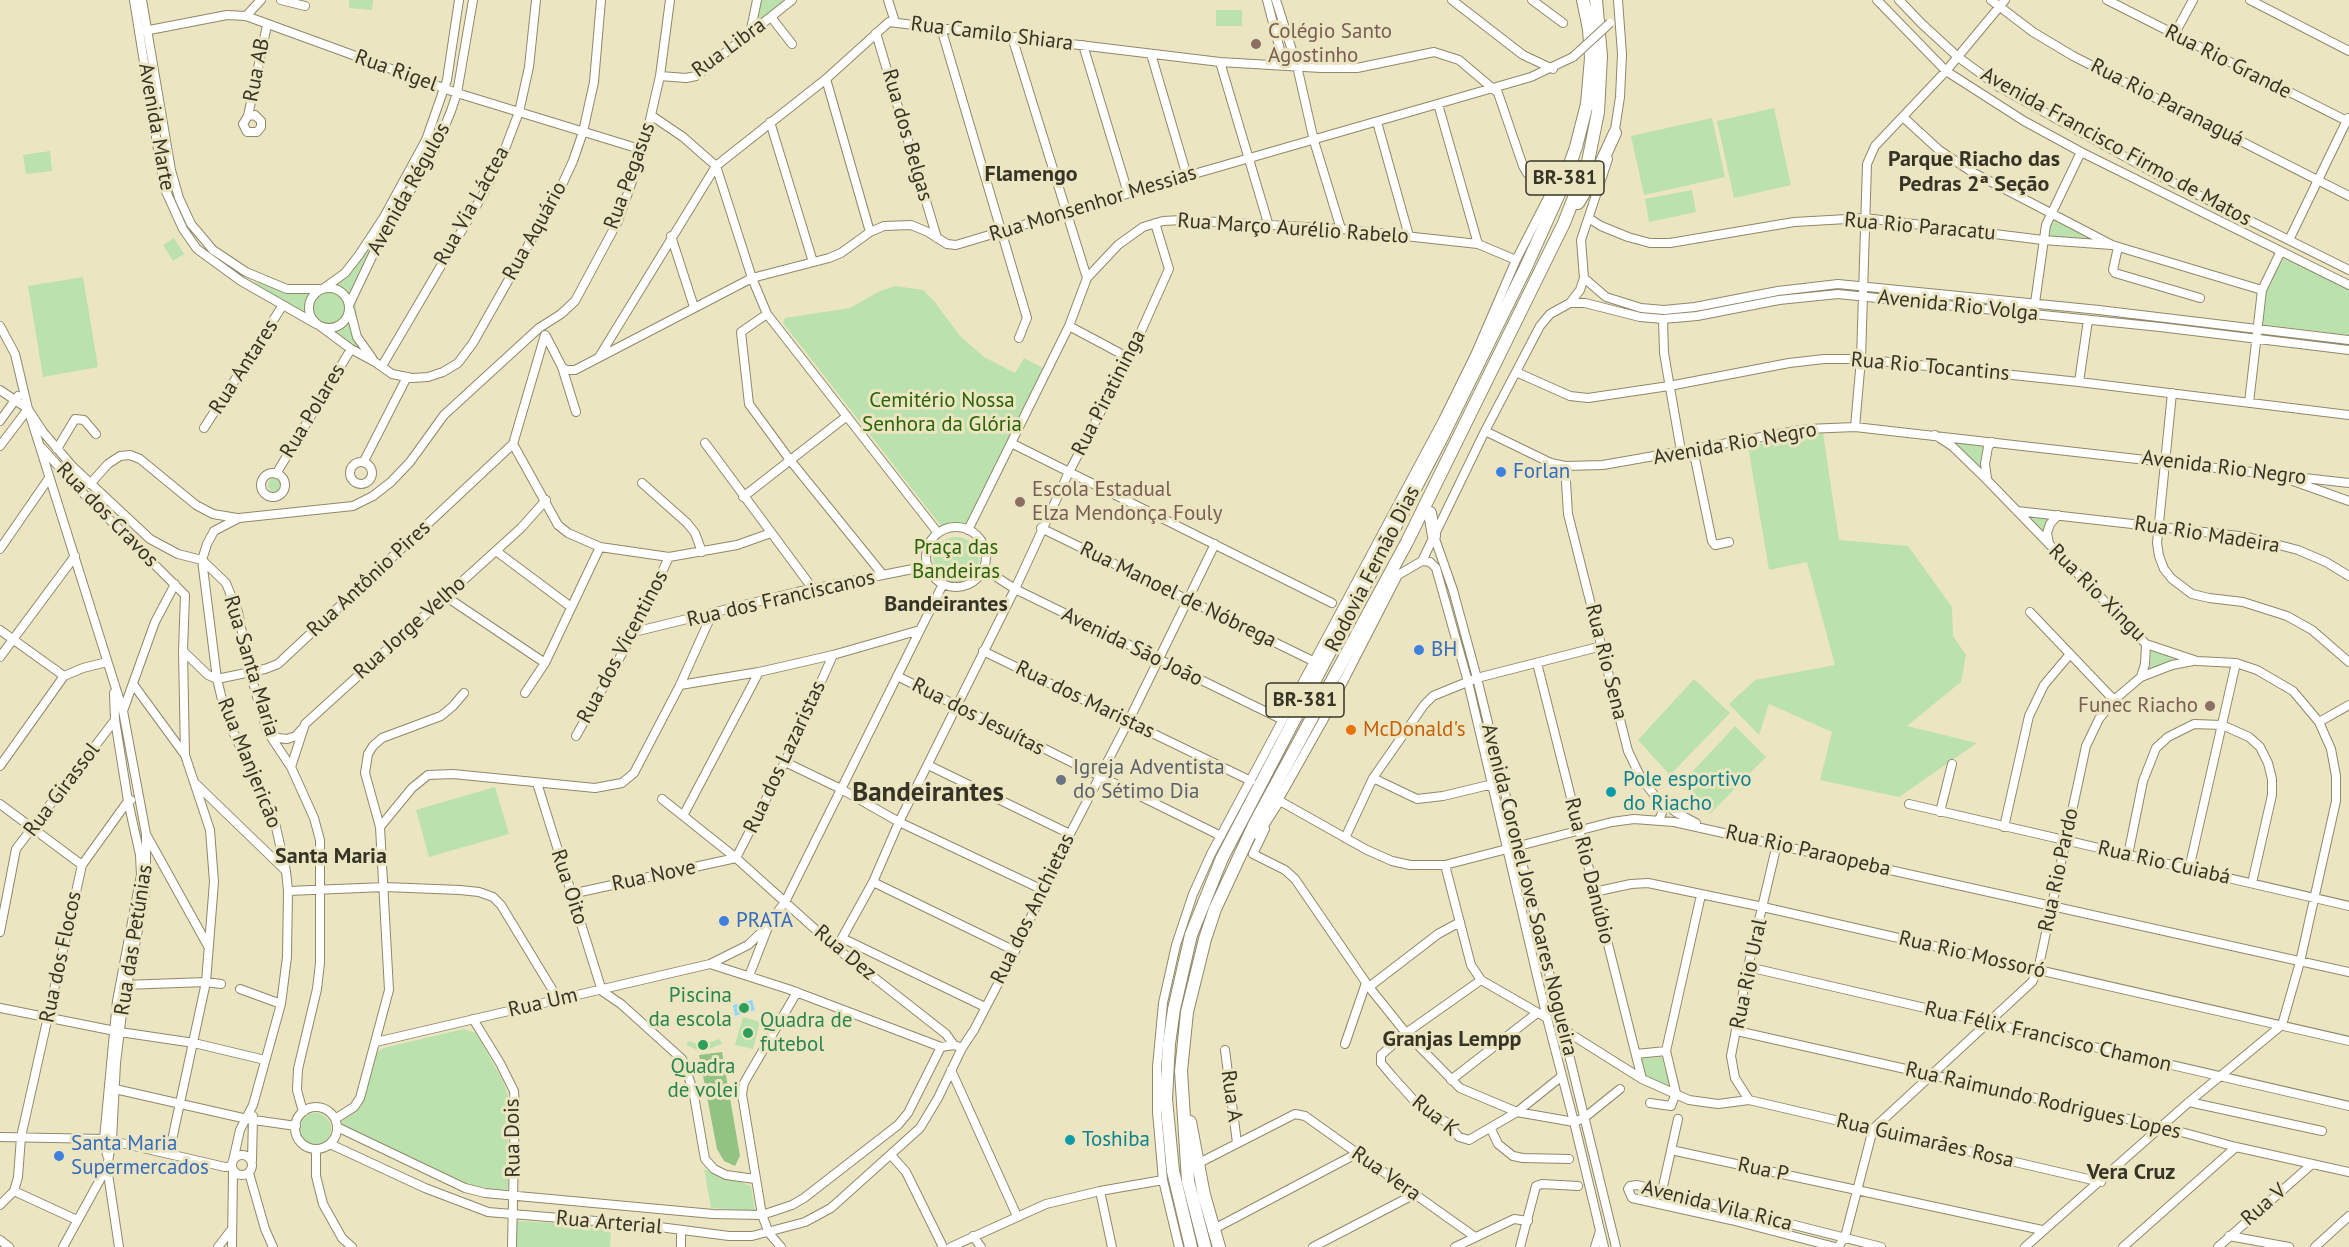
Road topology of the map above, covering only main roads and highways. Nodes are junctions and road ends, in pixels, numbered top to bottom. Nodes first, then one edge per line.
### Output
1 (1582, 0) edge
2 (1596, 0) edge
3 (1615, 133) road end
4 (1576, 147) junction
5 (1554, 186) road end
6 (1564, 223) junction
7 (1477, 401) junction
8 (1430, 513) junction
9 (1434, 536) road end
10 (1398, 575) road end
11 (1278, 800) road end
12 (1248, 853) junction
13 (1181, 1071) junction
14 (1191, 1247) edge
15 (1205, 1247) edge
16 (1219, 1247) edge

1 - 4 highway, Rodovia Fernão Dias / BR-381
2 - 6 highway, Rodovia Fernão Dias / BR-381
3 - 6 highway
4 - 5 highway
4 - 14 highway, Rodovia Fernão Dias / BR-381
6 - 7 highway, Rodovia Fernão Dias / BR-381
7 - 8 highway, BR-381
7 - 12 highway, Rodovia Fernão Dias / BR-381
8 - 9 highway
8 - 10 highway, BR-381
11 - 12 highway, BR-381
12 - 13 highway, Rodovia Fernão Dias / BR-381
13 - 15 highway, Rodovia Fernão Dias / BR-381
13 - 16 highway

